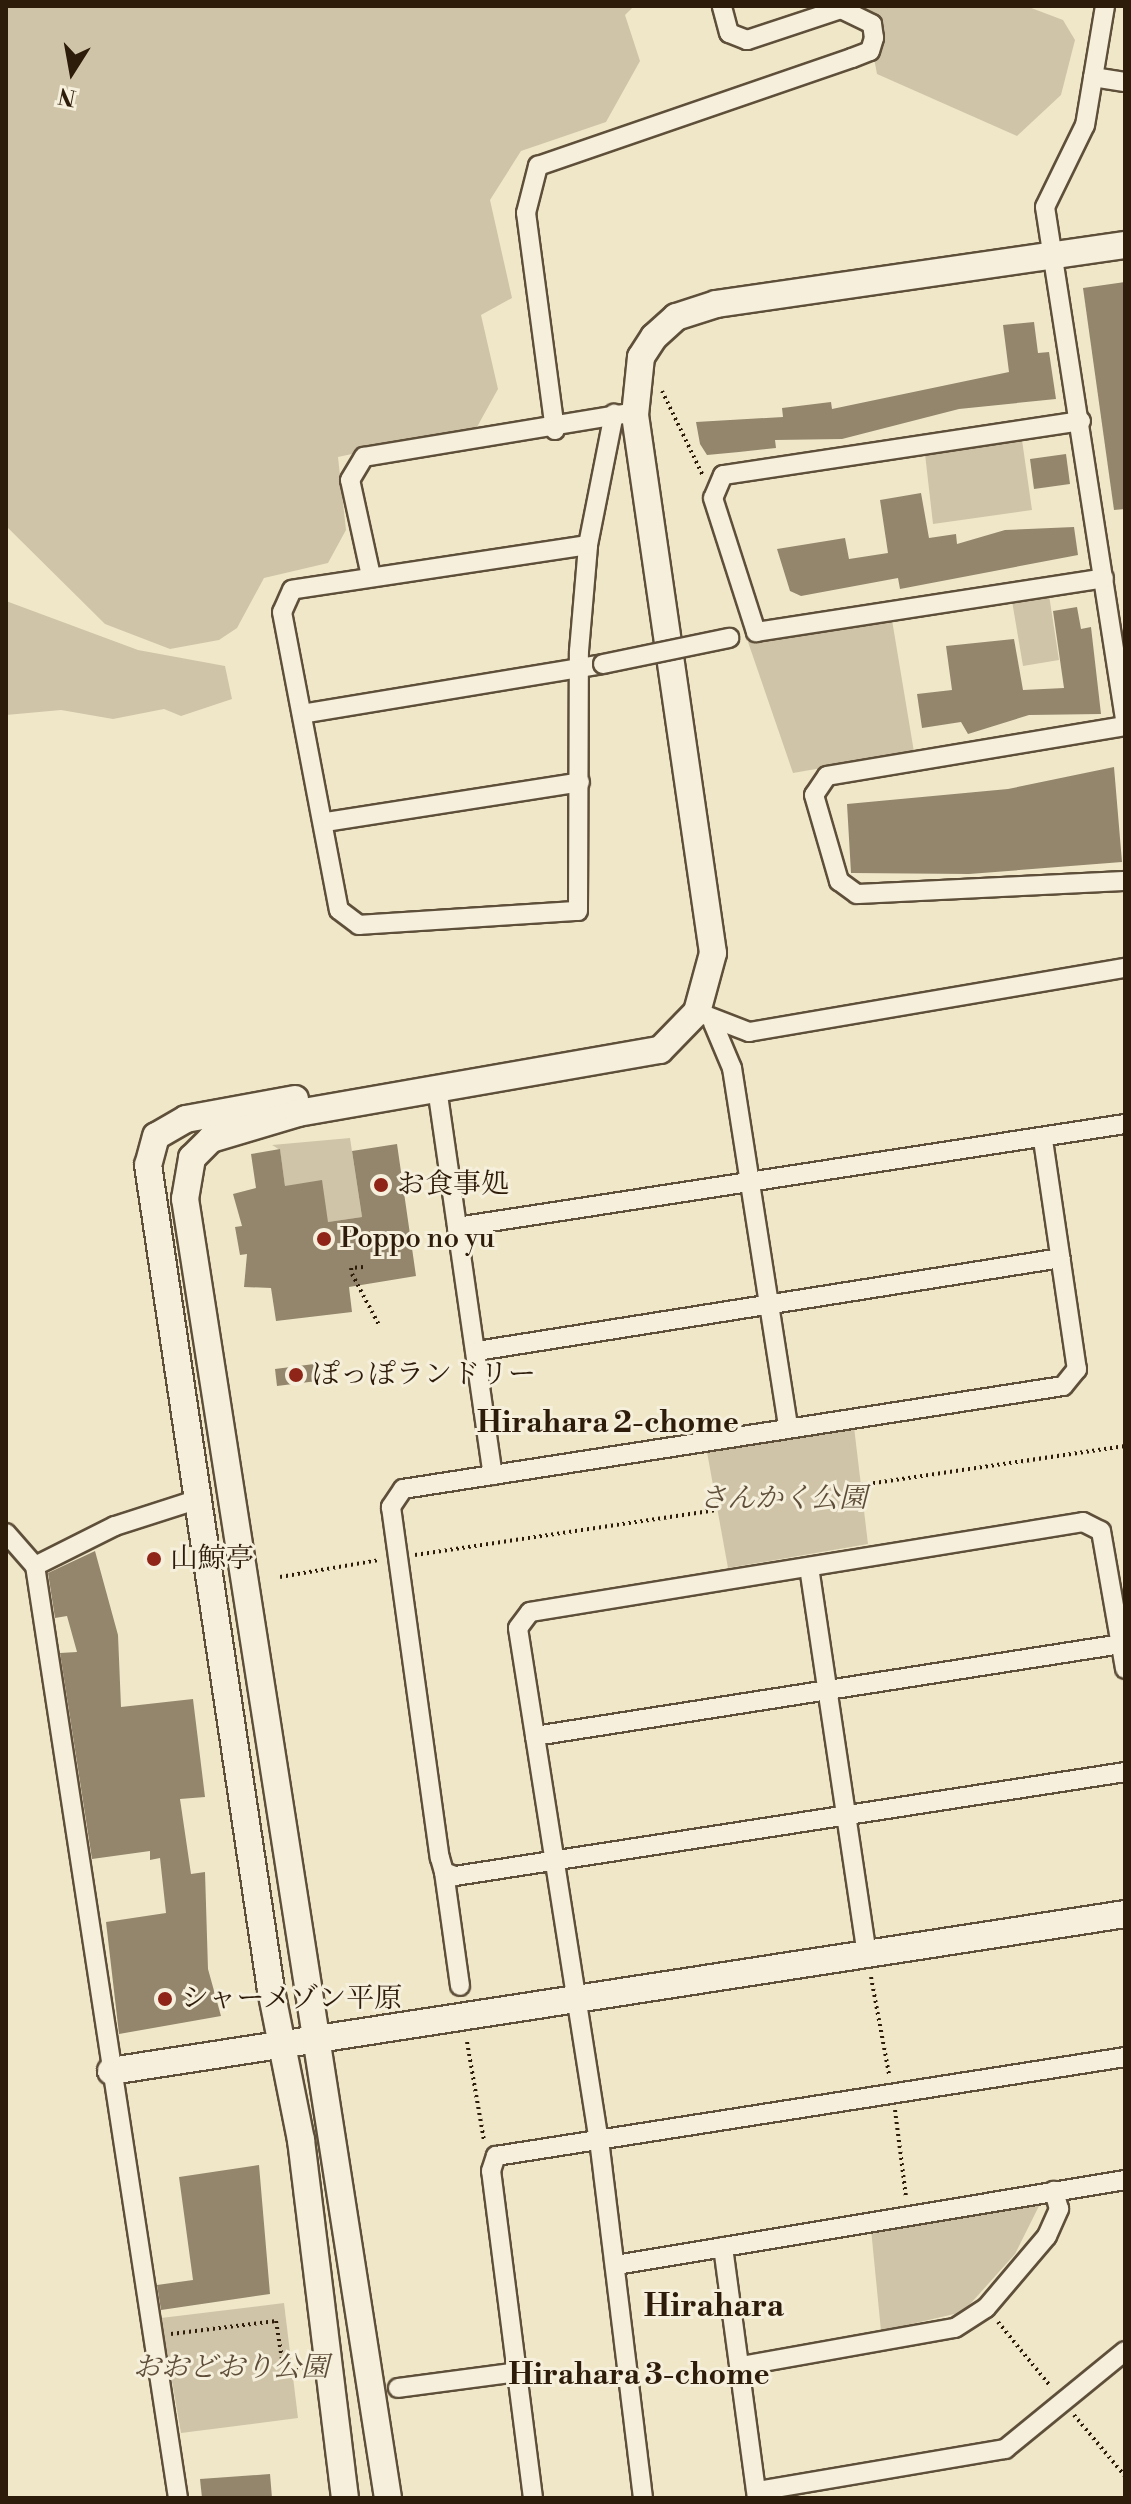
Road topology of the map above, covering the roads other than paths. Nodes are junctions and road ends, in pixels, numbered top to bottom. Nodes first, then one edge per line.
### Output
1 (722, 6) edge
2 (1105, 6) edge
3 (1093, 77) junction
4 (1125, 82) edge
5 (1125, 245) edge
6 (1056, 257) junction
7 (624, 414) junction
8 (1081, 421) junction
9 (555, 430) junction
10 (588, 545) junction
11 (371, 576) junction
12 (1104, 578) junction
13 (756, 632) junction
14 (580, 670) junction
15 (302, 714) junction
16 (1125, 719) edge
17 (1125, 726) edge
18 (580, 782) junction
19 (326, 822) junction
20 (1125, 881) edge
21 (1125, 968) edge
22 (705, 1018) junction
23 (437, 1088) junction
24 (1125, 1124) edge
25 (1043, 1140) junction
26 (748, 1183) junction
27 (457, 1227) junction
28 (1061, 1258) junction
29 (770, 1304) junction
30 (211, 1351) junction
31 (477, 1351) junction
32 (179, 1355) junction
33 (788, 1427) junction
34 (493, 1475) junction
35 (202, 1498) junction
36 (6, 1533) edge
37 (35, 1566) junction
38 (809, 1567) junction
39 (1121, 1644) junction
40 (1125, 1669) edge
41 (830, 1688) junction
42 (535, 1736) junction
43 (1125, 1772) edge
44 (846, 1813) junction
45 (554, 1862) junction
46 (444, 1872) junction
47 (1125, 1914) edge
48 (867, 1954) junction
49 (460, 1986) dead end
50 (576, 2000) junction
51 (321, 2037) junction
52 (279, 2041) junction
53 (1125, 2057) edge
54 (111, 2071) junction
55 (599, 2142) junction
56 (1125, 2180) edge
57 (1054, 2191) junction
58 (723, 2247) junction
59 (616, 2265) junction
60 (1125, 2351) edge
61 (741, 2366) junction
62 (518, 2372) junction
63 (398, 2388) dead end
64 (757, 2495) edge
65 (178, 2498) edge
66 (345, 2498) edge
67 (388, 2498) edge
68 (533, 2498) edge
69 (643, 2498) edge

1 - 9 street
2 - 3 street
3 - 4 street
3 - 6 street
5 - 6 street
6 - 7 street
6 - 8 street
7 - 9 street
7 - 10 street
7 - 22 street
8 - 12 street
8 - 13 street
9 - 11 street
10 - 11 street
10 - 14 street
11 - 15 street
12 - 13 street
12 - 16 street
13 - 14 street, bridge
14 - 15 street
14 - 18 street
15 - 19 street
17 - 20 street
18 - 19 street
18 - 19 street
21 - 22 street
22 - 23 street
22 - 26 street
23 - 27 street
23 - 30 street
23 - 32 street
24 - 25 street
25 - 26 street
25 - 28 street
26 - 27 street
26 - 29 street
27 - 31 street
28 - 29 street
28 - 33 street
29 - 31 street
29 - 33 street
30 - 32 street
30 - 51 street
31 - 34 street
32 - 35 street
33 - 34 street
34 - 46 street
35 - 37 street
35 - 52 street
36 - 37 street
37 - 54 street
38 - 39 street
38 - 41 street
38 - 42 street
39 - 40 street
39 - 41 street
41 - 42 street
41 - 44 street
42 - 45 street
43 - 44 street
44 - 45 street
44 - 48 street
45 - 46 street
45 - 50 street
46 - 49 street
47 - 48 street
48 - 50 street
50 - 51 street
50 - 55 street
51 - 52 street
51 - 67 street
52 - 54 street
52 - 66 street
53 - 55 street
54 - 65 street
55 - 59 street
55 - 62 street
56 - 57 street
57 - 58 street
57 - 61 street
58 - 59 street
58 - 61 street
59 - 69 street
60 - 64 street
61 - 64 street
62 - 63 street
62 - 68 street

